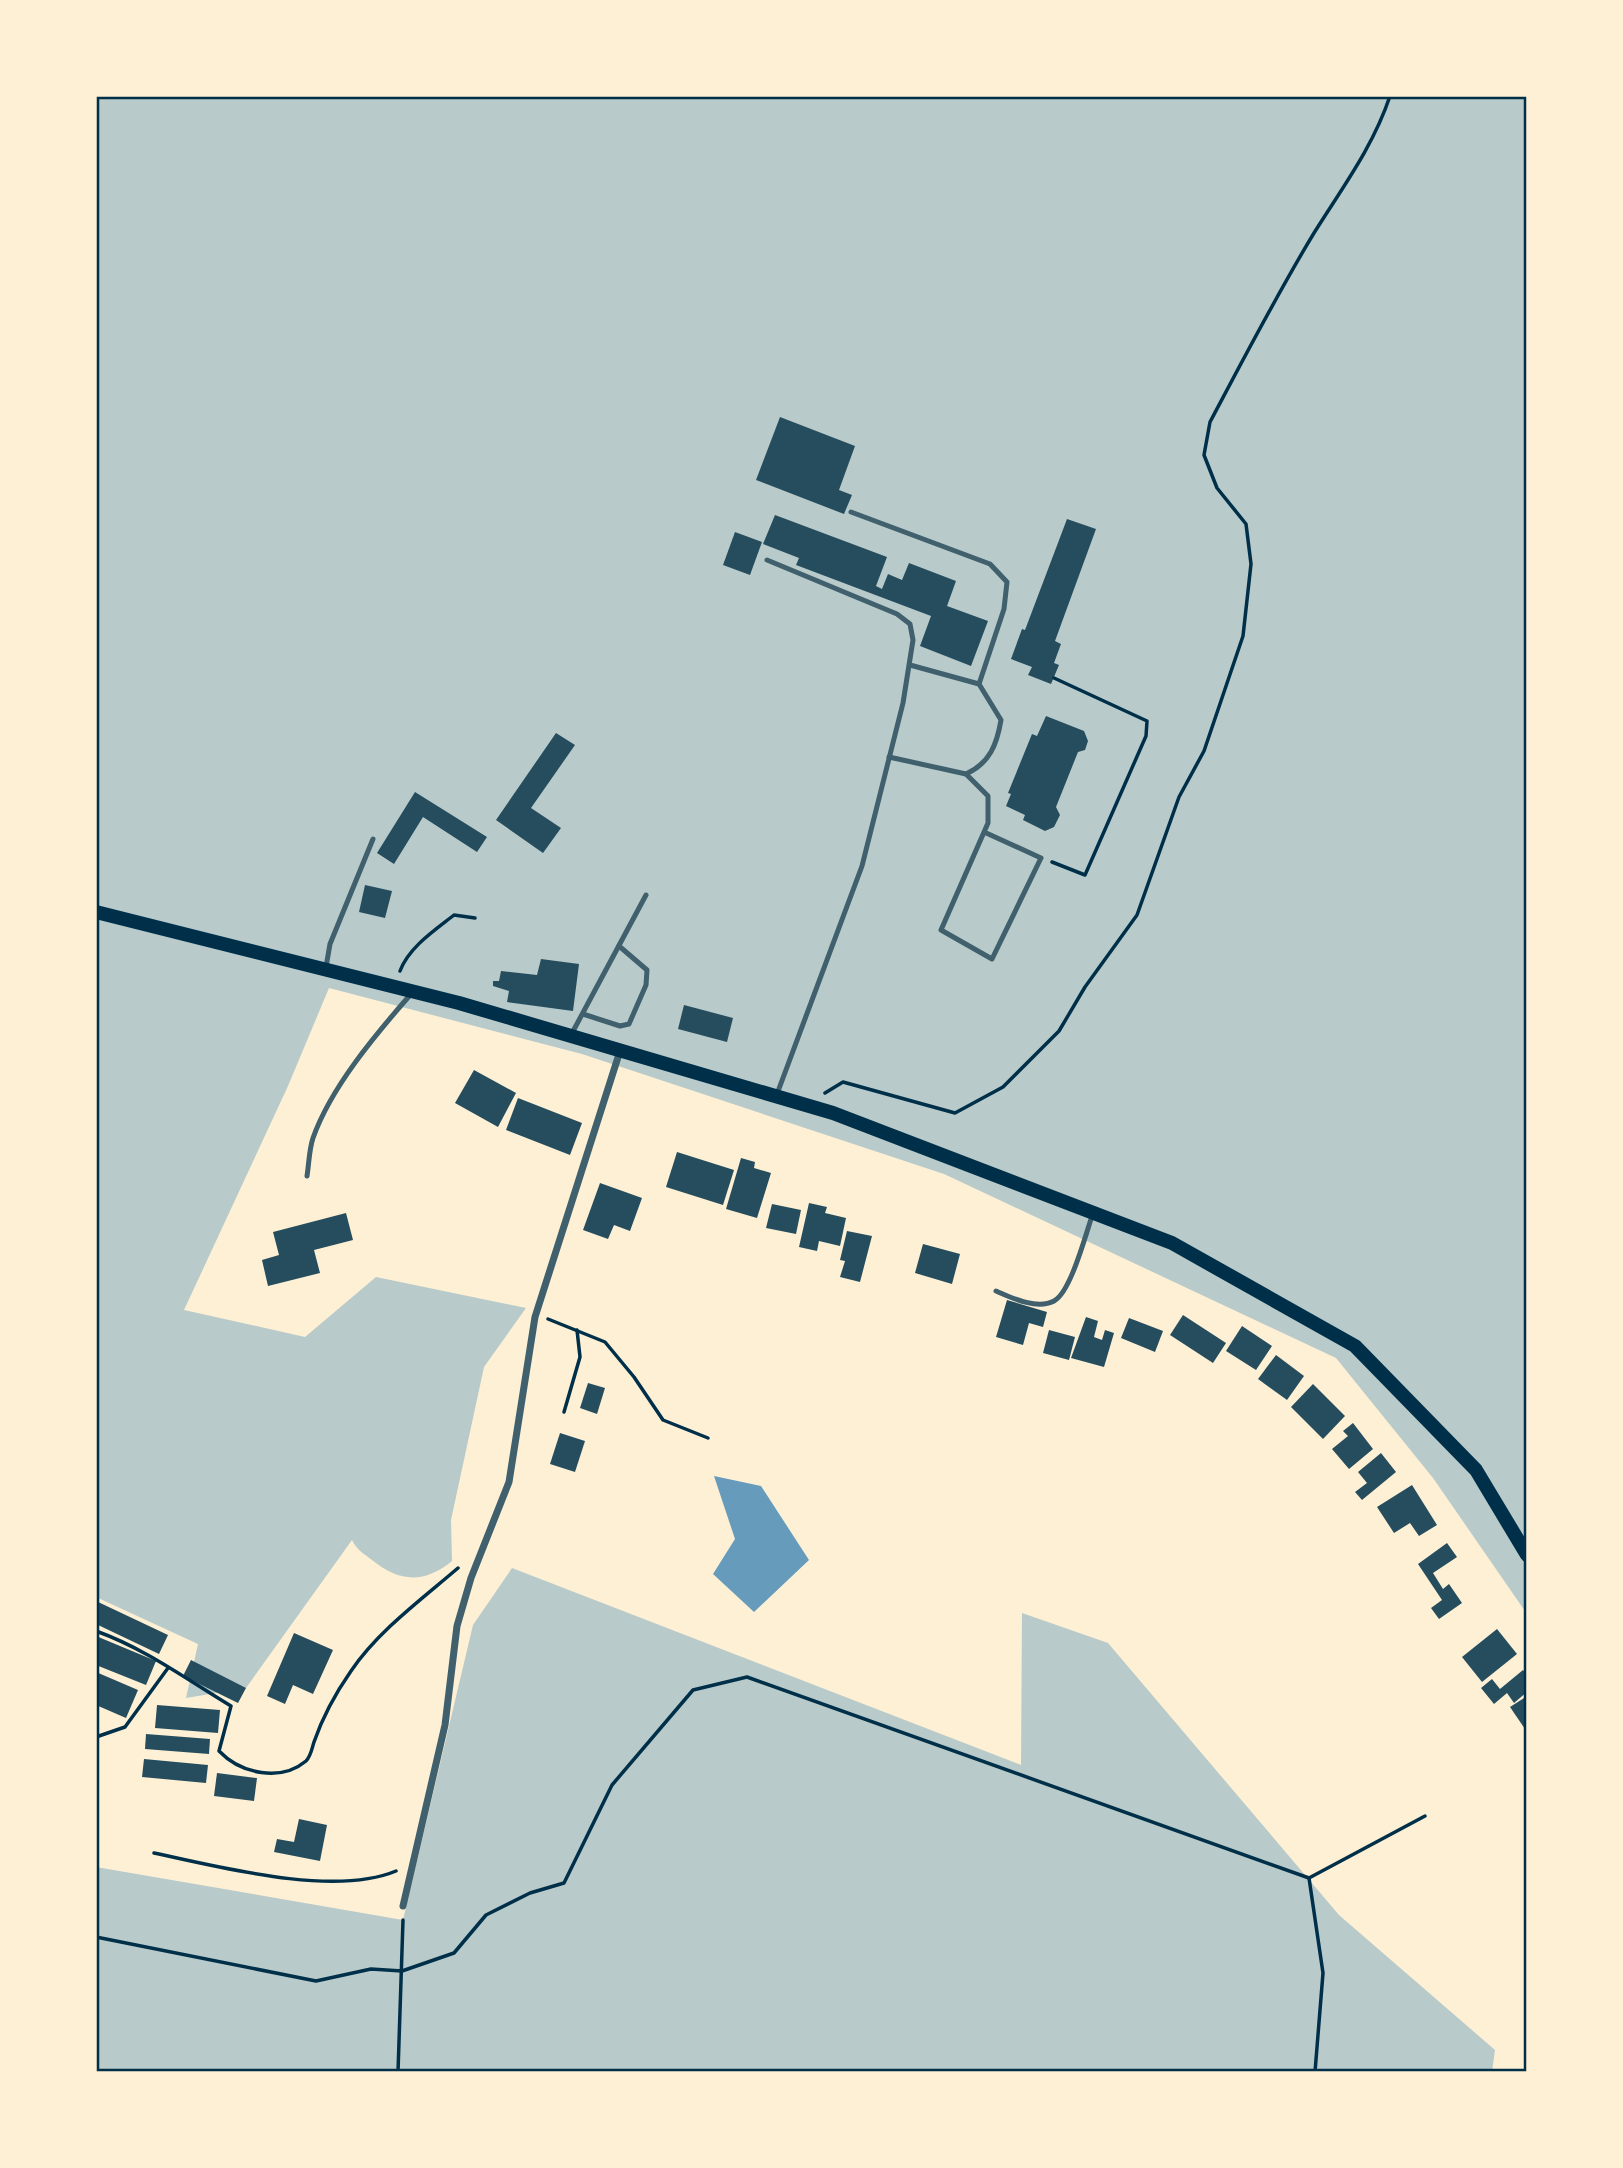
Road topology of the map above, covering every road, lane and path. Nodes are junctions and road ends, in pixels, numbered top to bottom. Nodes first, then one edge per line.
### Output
1 (1390, 96) edge
2 (851, 512) dead end
3 (767, 560) dead end
4 (910, 665) junction
5 (1054, 678) dead end
6 (979, 684) junction
7 (888, 757) junction
8 (966, 774) junction
9 (984, 832) junction
10 (373, 839) dead end
11 (1041, 858) junction
12 (646, 895) dead end
13 (96, 912) edge
14 (475, 918) dead end
15 (619, 946) junction
16 (326, 970) junction
17 (395, 987) junction
18 (413, 992) junction
19 (583, 1014) junction
20 (571, 1035) junction
21 (620, 1049) junction
22 (776, 1097) junction
23 (805, 1105) junction
24 (307, 1176) dead end
25 (1094, 1213) junction
26 (996, 1291) dead end
27 (536, 1314) junction
28 (577, 1330) junction
29 (564, 1412) dead end
30 (708, 1438) dead end
31 (484, 1546) junction
32 (1527, 1555) edge
33 (96, 1631) edge
34 (168, 1668) junction
35 (96, 1737) edge
36 (1425, 1816) dead end
37 (154, 1853) dead end
38 (412, 1865) junction
39 (1309, 1878) junction
40 (403, 1906) joint
41 (96, 1937) edge
42 (402, 1971) junction
43 (398, 2072) edge
44 (1315, 2072) edge

1 - 23 path
2 - 6 lane
3 - 4 lane
4 - 6 lane
4 - 7 lane
5 - 11 path
6 - 8 lane
7 - 8 lane
7 - 22 lane
8 - 9 lane
9 - 11 lane
9 - 11 lane
10 - 16 lane
12 - 15 lane
13 - 16 main road
14 - 17 path
15 - 19 lane
15 - 19 lane
16 - 17 main road
17 - 18 main road
18 - 20 main road
18 - 24 lane
19 - 20 lane
20 - 21 main road
21 - 22 main road
21 - 27 street
22 - 23 main road
23 - 25 main road
25 - 26 lane
25 - 32 main road
27 - 28 path
27 - 31 street
28 - 29 path
28 - 30 path
31 - 34 path
31 - 38 street
33 - 34 path
34 - 35 path
36 - 39 path
37 - 38 path
38 - 40 street
39 - 42 path
39 - 44 path
40 - 42 path
41 - 42 path
42 - 43 path

